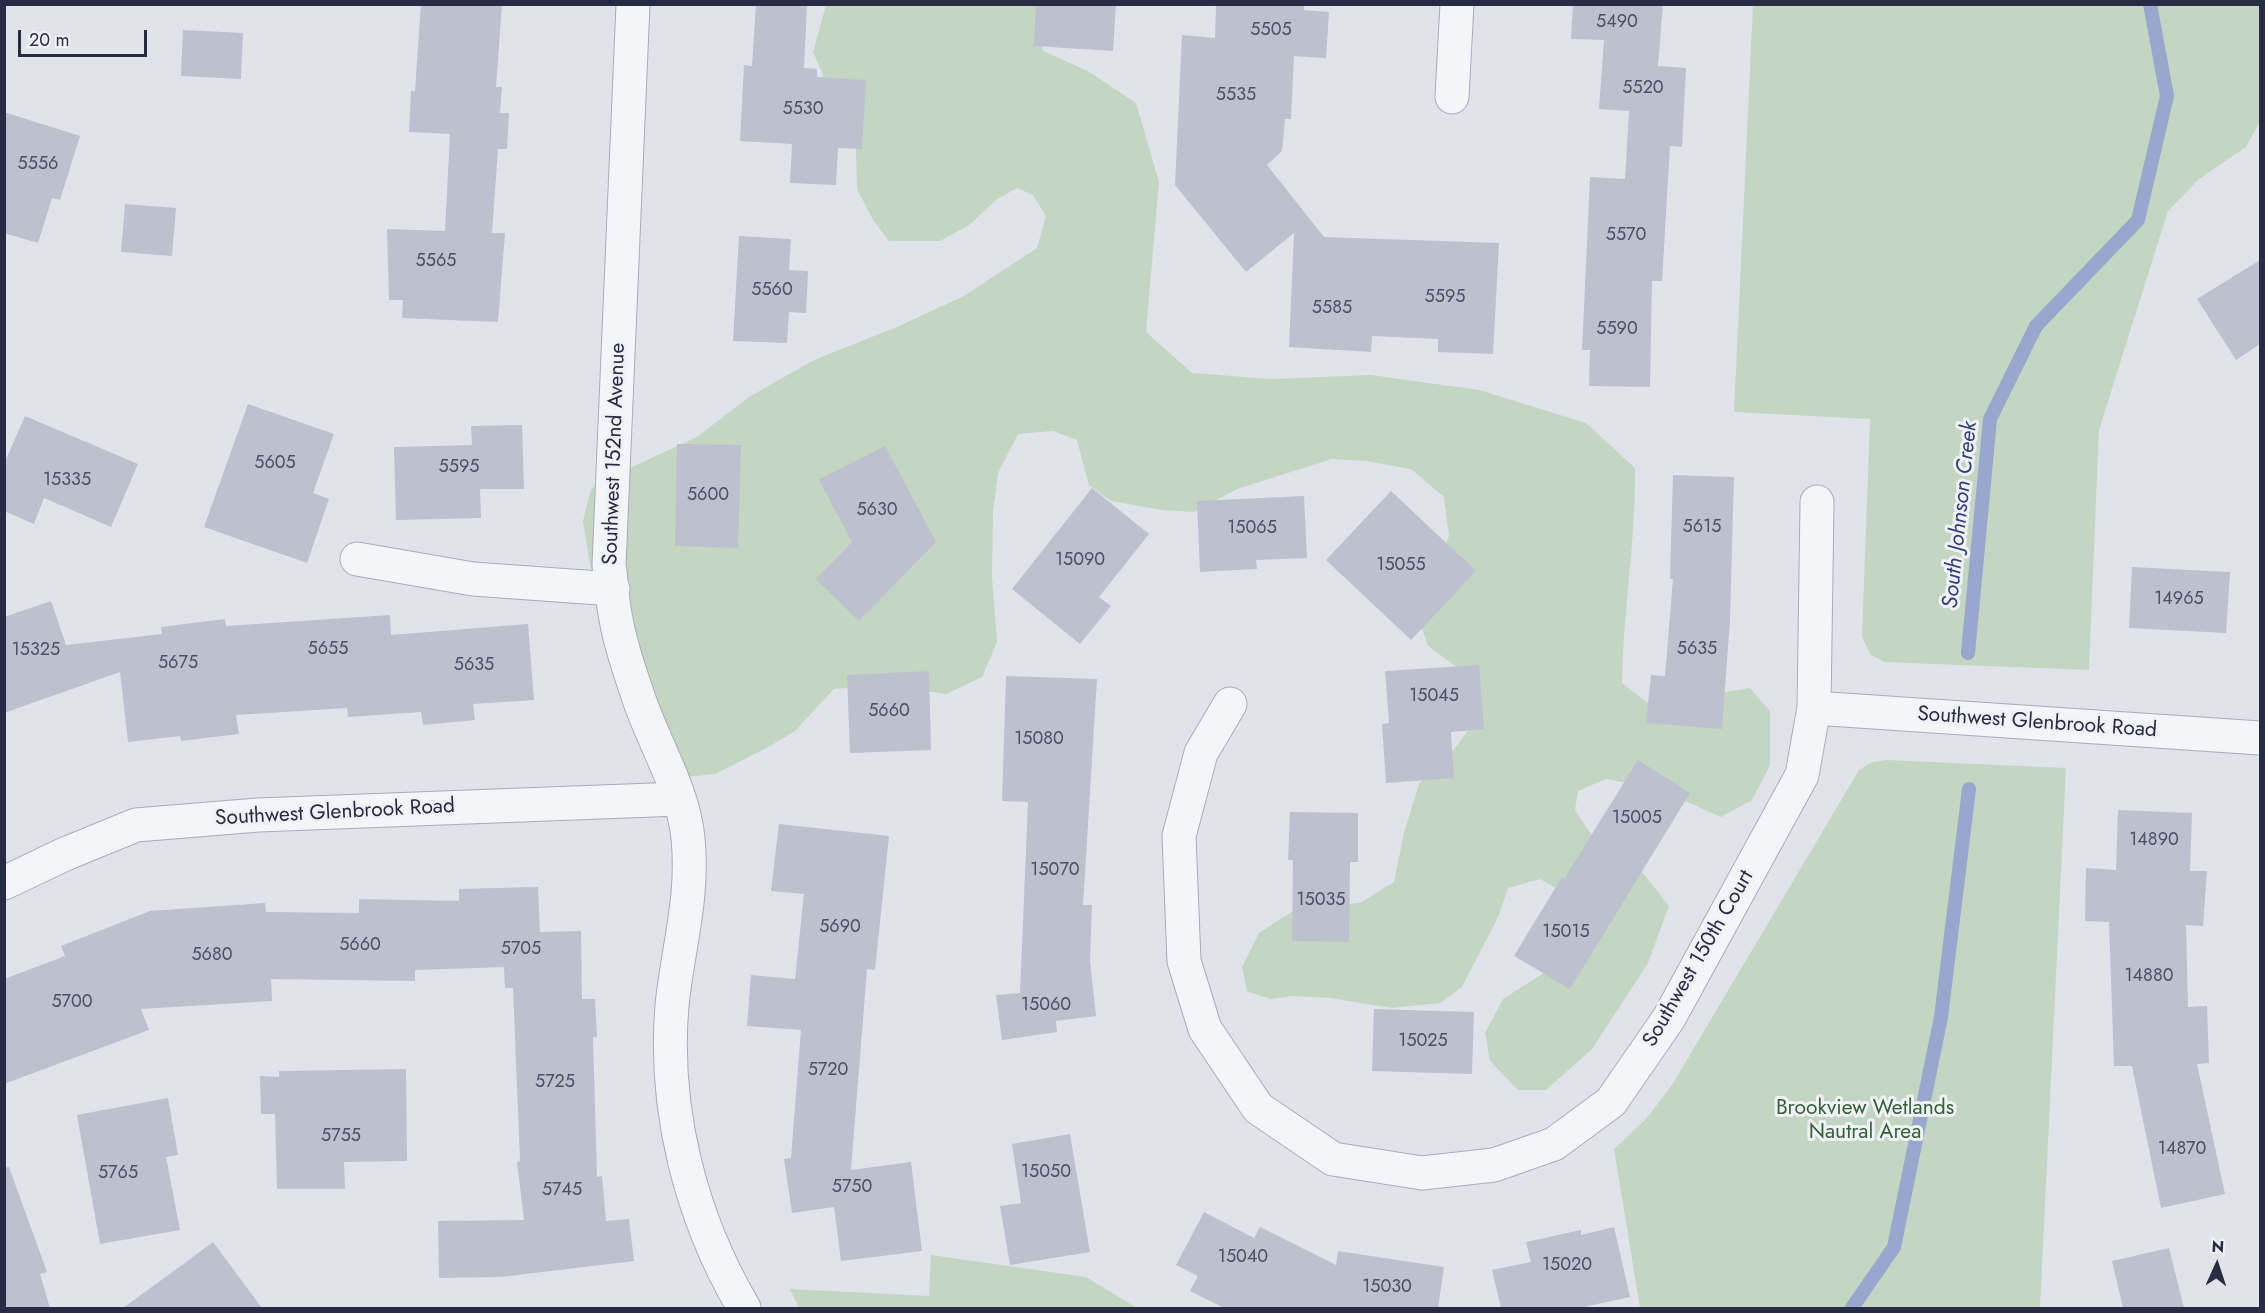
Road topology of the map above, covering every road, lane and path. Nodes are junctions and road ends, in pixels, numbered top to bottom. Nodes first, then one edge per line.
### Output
1 (633, 4) edge
2 (1456, 4) edge
3 (1452, 97) dead end
4 (1817, 502) dead end
5 (357, 559) dead end
6 (613, 589) junction
7 (1230, 704) dead end
8 (1814, 708) junction
9 (2260, 738) edge
10 (679, 799) junction
11 (4, 883) edge
12 (744, 1308) edge

1 - 6 street, Southwest 152nd Avenue
2 - 3 street
4 - 8 street, Southwest 150th Court
5 - 6 street
6 - 10 street, Southwest 152nd Avenue
7 - 8 street, Southwest 150th Court
8 - 9 street, Southwest Glenbrook Road
10 - 11 street, Southwest Glenbrook Road
10 - 12 street, Southwest 152nd Avenue

